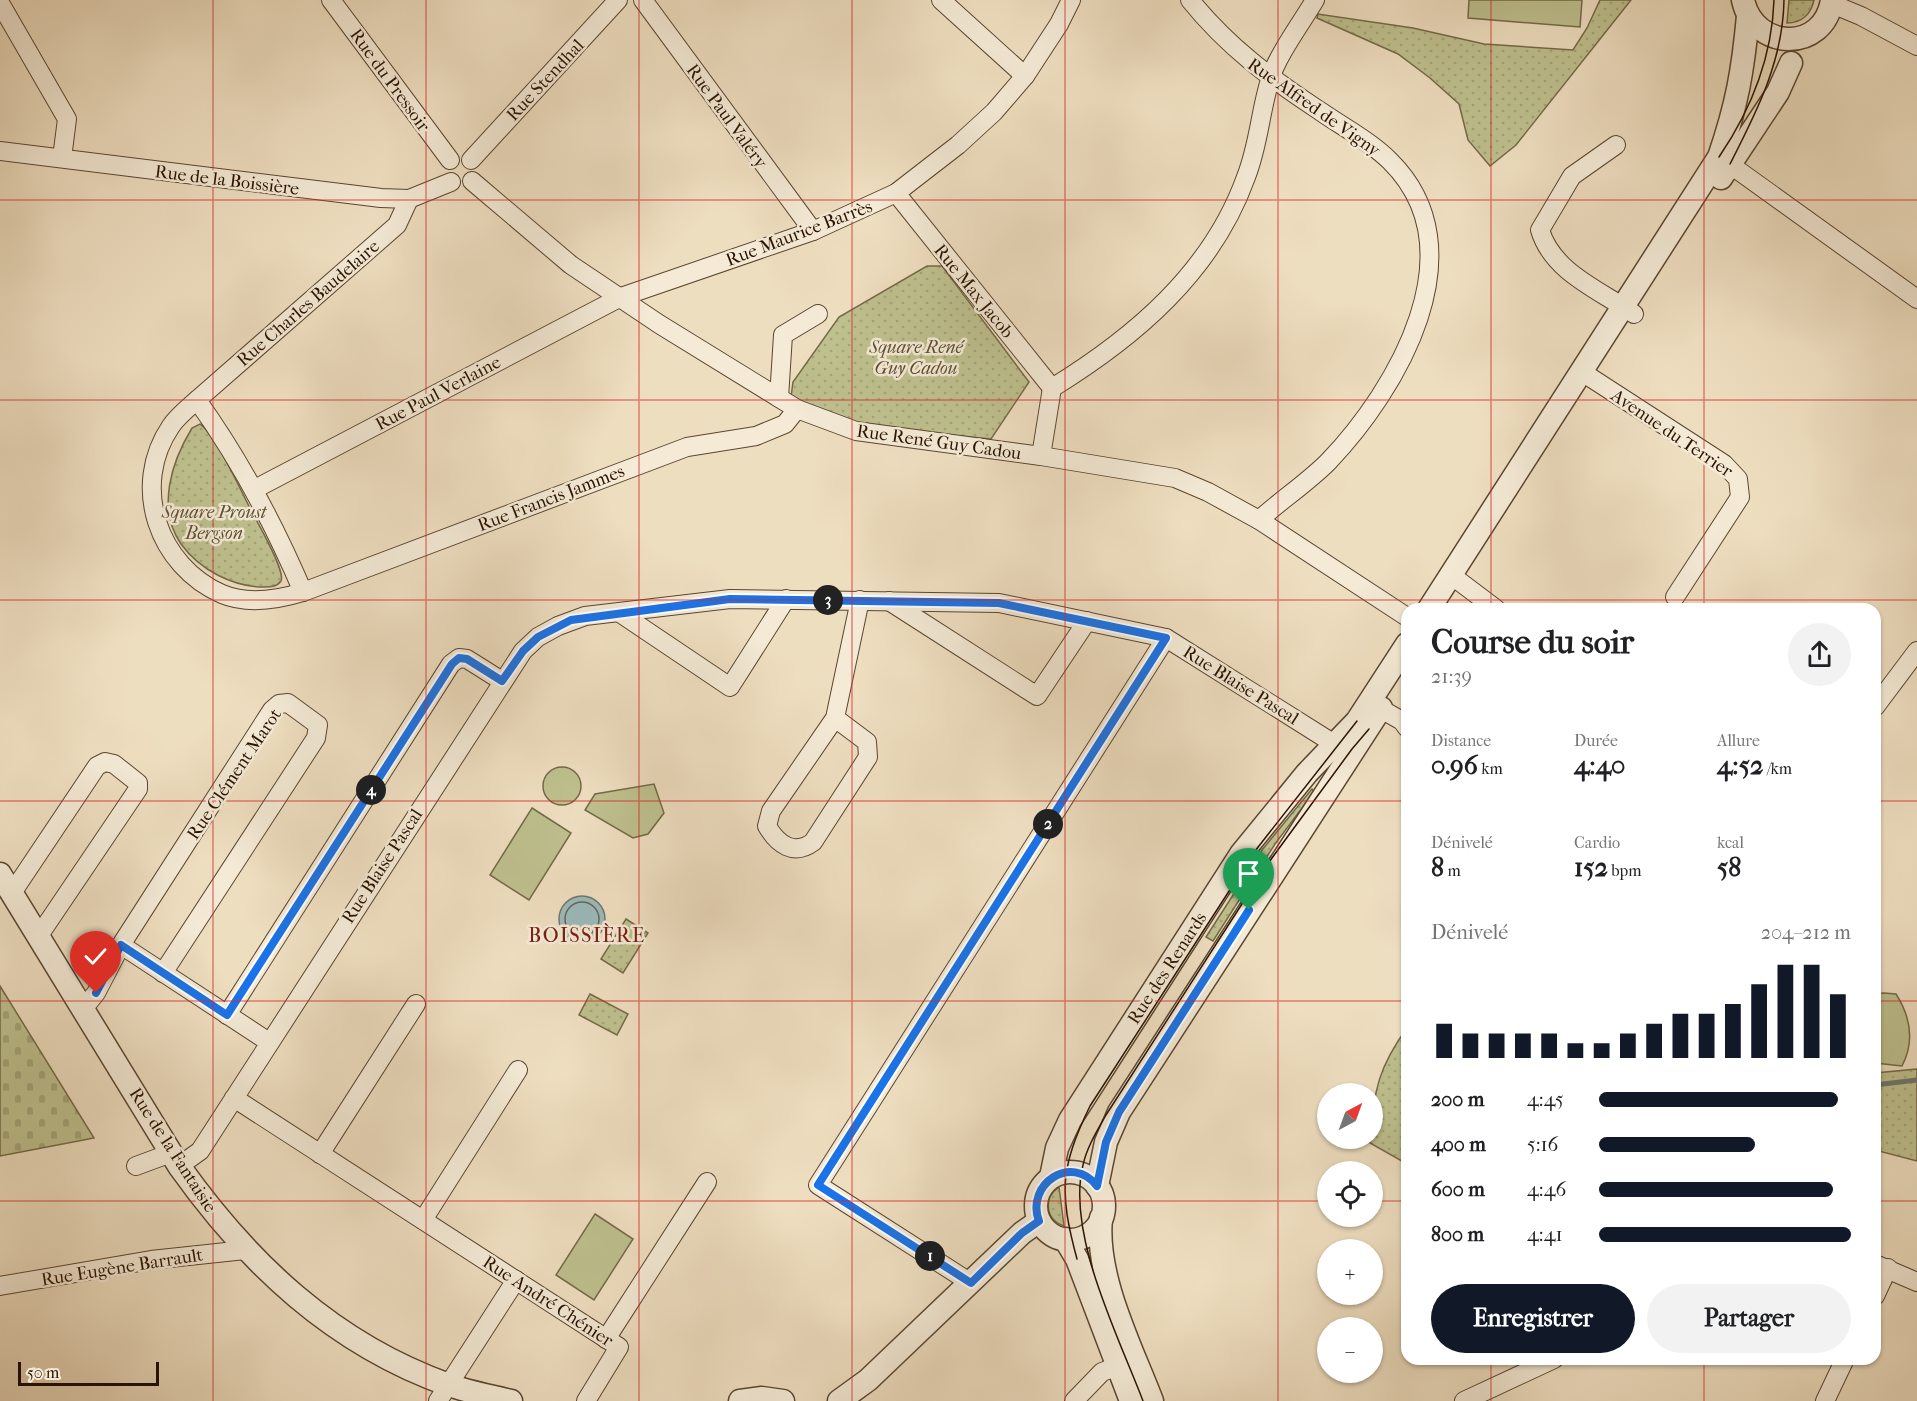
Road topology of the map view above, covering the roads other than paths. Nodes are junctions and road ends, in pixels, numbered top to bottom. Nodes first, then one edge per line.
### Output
1 (331, 0) edge
2 (618, 0) edge
3 (643, 0) edge
4 (941, 0) edge
5 (1071, 0) edge
6 (1190, 0) edge
7 (1315, 0) edge
8 (1832, 2) edge
9 (0, 3) edge
10 (1745, 8) edge
11 (1798, 38) junction
12 (1917, 46) edge
13 (1791, 63) joint
14 (1025, 76) junction
15 (1270, 78) junction
16 (1616, 145) dead end
17 (0, 151) edge
18 (62, 158) junction
19 (450, 160) junction
20 (471, 160) junction
21 (1724, 160) junction
22 (472, 181) junction
23 (451, 182) junction
24 (896, 193) junction
25 (410, 199) junction
26 (813, 231) junction
27 (621, 297) junction
28 (1917, 299) edge
29 (1629, 310) junction
30 (818, 314) dead end
31 (1587, 375) junction
32 (1052, 388) junction
33 (779, 398) junction
34 (197, 400) junction
35 (797, 409) junction
36 (1041, 456) junction
37 (255, 489) junction
38 (1258, 520) junction
39 (1456, 579) junction
40 (303, 592) junction
41 (1676, 597) dead end
42 (786, 599) junction
43 (860, 600) junction
44 (889, 601) junction
45 (1434, 603) edge
46 (1447, 603) edge
47 (1488, 603) edge
48 (620, 613) junction
49 (1401, 613) edge
50 (1087, 621) junction
51 (1166, 638) junction
52 (1917, 651) edge
53 (1401, 655) edge
54 (1401, 677) edge
55 (502, 681) junction
56 (1881, 699) edge
57 (1381, 709) junction
58 (835, 718) junction
59 (1401, 721) edge
60 (1363, 725) junction
61 (1346, 746) junction
62 (0, 874) edge
63 (12, 893) junction
64 (39, 937) junction
65 (121, 945) junction
66 (163, 973) junction
67 (416, 1004) dead end
68 (83, 1009) junction
69 (227, 1015) junction
70 (269, 1042) junction
71 (518, 1070) dead end
72 (234, 1098) junction
73 (320, 1154) junction
74 (175, 1159) junction
75 (136, 1166) dead end
76 (1051, 1177) junction
77 (707, 1182) dead end
78 (1097, 1186) junction
79 (1101, 1218) junction
80 (423, 1220) junction
81 (1039, 1221) junction
82 (1065, 1239) junction
83 (245, 1250) junction
84 (1882, 1266) edge
85 (516, 1280) junction
86 (1917, 1282) edge
87 (971, 1283) junction
88 (0, 1286) edge
89 (606, 1339) junction
90 (1541, 1365) edge
91 (1842, 1365) edge
92 (1118, 1366) junction
93 (443, 1393) edge
94 (511, 1401) edge
95 (586, 1401) edge
96 (740, 1401) edge
97 (783, 1401) edge
98 (839, 1401) edge
99 (1074, 1401) edge
100 (1131, 1401) edge
101 (1152, 1401) edge
102 (1464, 1401) edge
103 (1825, 1401) edge

1 - 19 street, Rue du Pressoir
2 - 20 street, Rue Stendhal
3 - 26 street, Rue Paul Valéry
4 - 14 street
5 - 14 street, Rue Maurice Barrès
6 - 15 street, Rue Alfred de Vigny
7 - 15 street
8 - 11 street
8 - 12 street
9 - 18 street
10 - 11 street
10 - 21 street
11 - 13 street
13 - 21 street
14 - 24 street, Rue Maurice Barrès
15 - 32 street
15 - 38 street, Rue Alfred de Vigny
16 - 29 street
17 - 18 street, Rue de la Boissière
18 - 25 street, Rue de la Boissière
19 - 20 street
19 - 23 street
20 - 22 street
21 - 28 street
21 - 29 street
22 - 23 street
22 - 27 street, Rue René Guy Cadou
23 - 25 street, Rue de la Boissière
24 - 26 street, Rue Maurice Barrès
24 - 32 street, Rue Max Jacob
25 - 34 street, Rue Charles Baudelaire
26 - 27 street, Rue Maurice Barrès
27 - 33 street, Rue René Guy Cadou
27 - 37 street, Rue Paul Verlaine
29 - 31 street
30 - 33 street
31 - 39 street
31 - 41 street, Avenue du Terrier
32 - 36 street
33 - 35 street, Rue René Guy Cadou
34 - 37 street
34 - 40 street, Rue Charles Baudelaire
35 - 36 street, Rue René Guy Cadou
35 - 40 street, Rue Francis Jammes
36 - 38 street, Rue René Guy Cadou
37 - 40 street
38 - 49 street, Rue René Guy Cadou
39 - 45 street
39 - 46 street
39 - 47 street
42 - 43 street, Rue Blaise Pascal
42 - 48 street, Rue Blaise Pascal
42 - 48 street
43 - 44 street, Rue Blaise Pascal
43 - 58 street
44 - 50 street, Rue Blaise Pascal
44 - 50 street
48 - 55 street, Rue Blaise Pascal
50 - 51 street, Rue Blaise Pascal
51 - 61 street, Rue Blaise Pascal
51 - 87 street
52 - 56 street
53 - 60 street
54 - 57 street
55 - 69 street
55 - 70 street, Rue Blaise Pascal
57 - 59 street
57 - 60 street
58 - 58 street
60 - 61 street, Rue des Renards
61 - 76 street, Rue des Renards
61 - 78 street, Rue des Renards
62 - 63 street, Rue de la Fantaisie
63 - 64 street, Rue de la Fantaisie
63 - 64 street
64 - 68 street, Rue de la Fantaisie
65 - 66 street
65 - 66 street, Rue Clément Marot
65 - 68 street, Rue Clément Marot
66 - 69 street
67 - 73 street
68 - 74 street, Rue de la Fantaisie
69 - 70 street
70 - 72 street, Rue Blaise Pascal
71 - 80 street
72 - 73 street, Rue André Chénier
72 - 74 street, Rue Blaise Pascal
73 - 80 street, Rue André Chénier
74 - 75 street, Rue Blaise Pascal
74 - 83 street, Rue de la Fantaisie
76 - 78 street
76 - 81 street
77 - 89 street
78 - 79 street
79 - 82 street
79 - 101 street
80 - 85 street, Rue André Chénier
81 - 82 street
81 - 87 street
82 - 92 street
83 - 88 street, Rue Eugène Barrault
83 - 93 street, Rue de la Fantaisie
84 - 86 street
85 - 89 street, Rue André Chénier
85 - 93 street
87 - 98 street
89 - 95 street, Rue André Chénier
90 - 102 street
91 - 103 street
92 - 99 street
92 - 100 street
93 - 94 street, Rue de la Fantaisie
96 - 97 street

